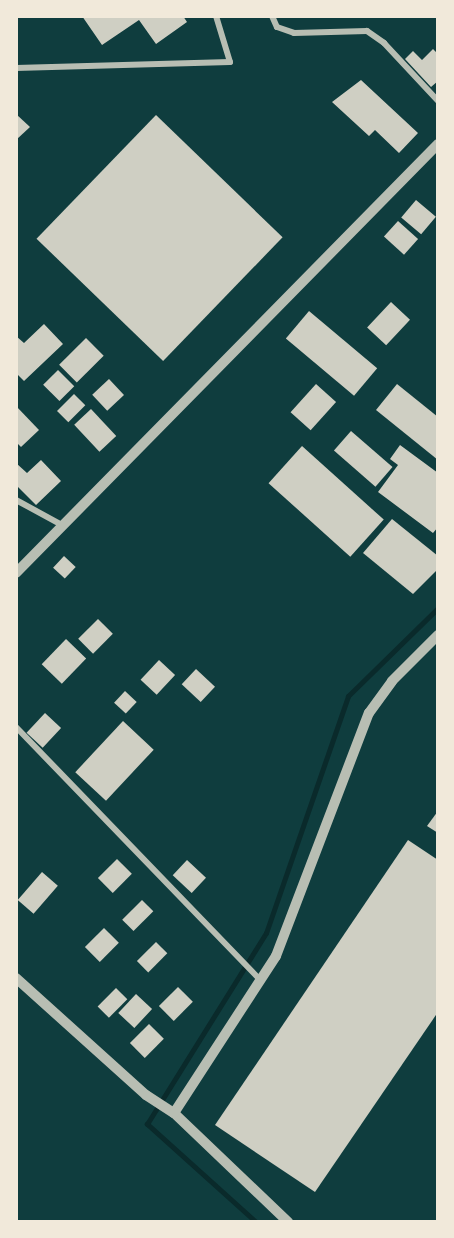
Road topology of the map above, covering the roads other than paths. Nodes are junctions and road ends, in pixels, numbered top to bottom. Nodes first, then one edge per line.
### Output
1 (216, 16) edge
2 (272, 16) edge
3 (16, 68) edge
4 (438, 101) edge
5 (438, 144) edge
6 (16, 500) edge
7 (62, 525) junction
8 (16, 573) edge
9 (438, 635) edge
10 (16, 727) edge
11 (16, 978) edge
12 (260, 980) junction
13 (174, 1113) junction
14 (288, 1221) edge

1 - 3 street
2 - 4 street
5 - 7 street
6 - 7 street
7 - 8 street
9 - 12 street
10 - 12 street
11 - 13 street
12 - 13 street
13 - 14 street

